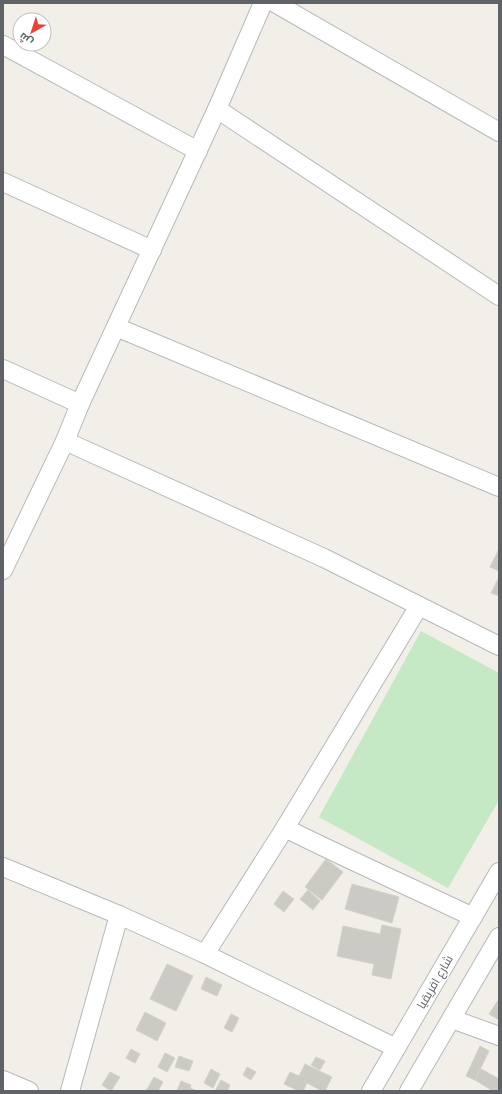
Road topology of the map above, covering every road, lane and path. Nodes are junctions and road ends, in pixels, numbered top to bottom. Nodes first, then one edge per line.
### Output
1 (263, 3) edge
2 (275, 3) edge
3 (3, 45) edge
4 (217, 109) junction
5 (499, 132) edge
6 (198, 151) junction
7 (3, 182) edge
8 (152, 250) junction
9 (499, 296) edge
10 (116, 327) junction
11 (3, 369) edge
12 (80, 404) junction
13 (65, 441) junction
14 (499, 487) edge
15 (8, 547) edge
16 (3, 570) edge
17 (419, 606) junction
18 (499, 646) edge
19 (285, 828) junction
20 (3, 867) edge
21 (499, 872) edge
22 (119, 915) junction
23 (473, 917) junction
24 (499, 938) edge
25 (205, 954) junction
26 (452, 1019) junction
27 (499, 1036) edge
28 (396, 1048) junction
29 (3, 1080) edge
30 (29, 1091) edge
31 (70, 1091) edge
32 (371, 1091) edge
33 (409, 1091) edge

1 - 4 street
2 - 5 street
3 - 6 street
4 - 6 street
4 - 9 street
6 - 8 street
7 - 8 street
8 - 10 street
10 - 12 street
10 - 14 street
11 - 12 street
12 - 13 street
13 - 15 street
13 - 17 street
15 - 16 street
17 - 18 street
17 - 19 street
19 - 23 street
19 - 25 street
20 - 22 street
21 - 23 street, شارع افريقيا
22 - 25 street
22 - 31 street
23 - 28 street, شارع افريقيا
24 - 26 street
25 - 28 street
26 - 27 street
26 - 33 street
28 - 32 street, شارع افريقيا
29 - 30 street

